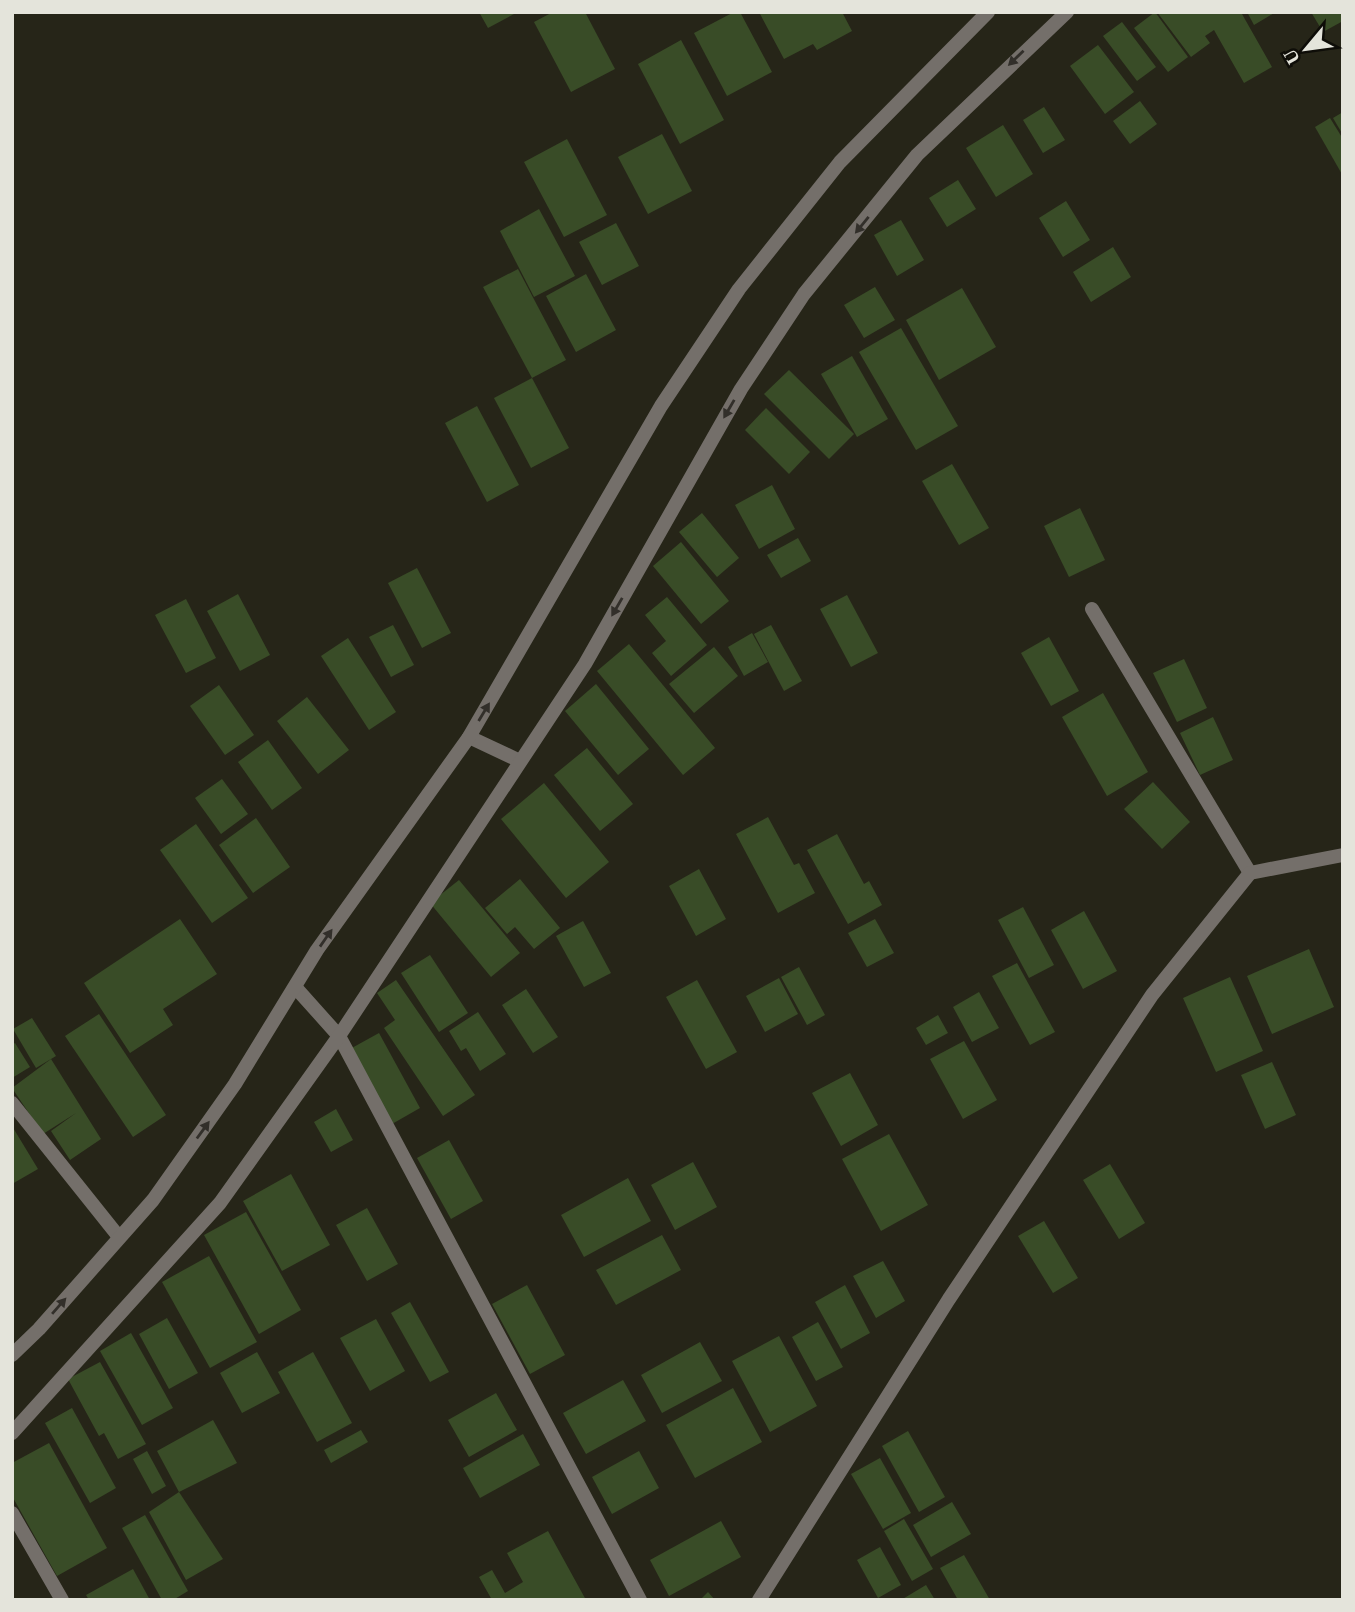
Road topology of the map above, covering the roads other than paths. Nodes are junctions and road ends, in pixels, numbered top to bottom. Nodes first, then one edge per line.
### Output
1 (988, 12) edge
2 (1067, 12) edge
3 (1092, 609) dead end
4 (469, 737) junction
5 (520, 761) junction
6 (1343, 855) edge
7 (1250, 873) junction
8 (296, 988) junction
9 (335, 1031) junction
10 (12, 1103) edge
11 (119, 1237) junction
12 (12, 1355) edge
13 (12, 1412) edge
14 (18, 1428) edge
15 (12, 1513) edge
16 (62, 1600) edge
17 (640, 1600) edge
18 (759, 1600) edge

4 -> 1 street
2 -> 5 street
3 - 7 street
4 - 5 street
8 -> 4 street
5 - 9 street
6 - 7 street
7 - 18 street
8 - 9 street
11 -> 8 street
9 - 14 street
9 - 17 street
10 - 11 street
12 -> 11 street
13 - 14 street
15 - 16 street

